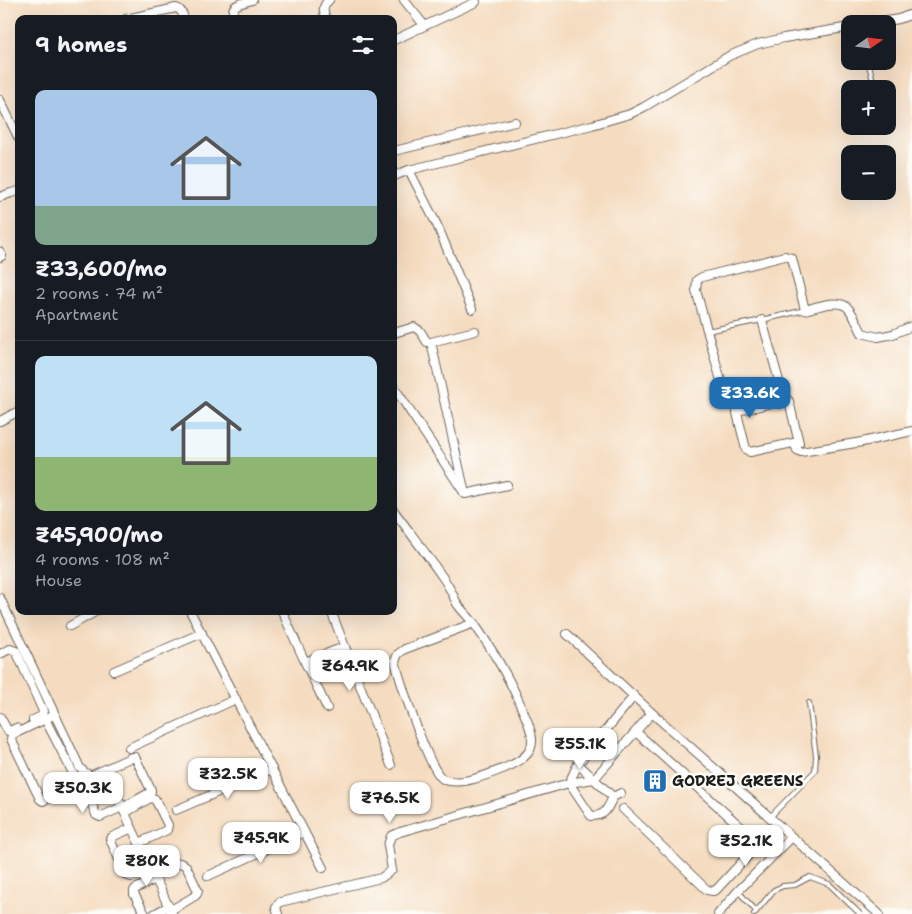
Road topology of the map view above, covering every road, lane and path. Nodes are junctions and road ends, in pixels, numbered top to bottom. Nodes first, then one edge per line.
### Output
1 (252, 0) edge
2 (329, 0) edge
3 (404, 0) edge
4 (476, 2) dead end
5 (912, 14) edge
6 (144, 15) edge
7 (183, 15) edge
8 (233, 15) edge
9 (324, 15) edge
10 (896, 20) edge
11 (424, 25) junction
12 (841, 28) edge
13 (397, 38) edge
14 (0, 100) edge
15 (515, 122) dead end
16 (15, 131) edge
17 (397, 150) edge
18 (409, 170) junction
19 (397, 172) edge
20 (15, 192) edge
21 (0, 197) edge
22 (0, 252) edge
23 (0, 257) edge
24 (472, 309) dead end
25 (805, 310) junction
26 (762, 320) junction
27 (912, 326) edge
28 (475, 331) dead end
29 (397, 332) edge
30 (707, 332) junction
31 (431, 342) junction
32 (397, 392) edge
33 (15, 413) edge
34 (0, 421) edge
35 (912, 431) edge
36 (795, 445) junction
37 (507, 485) dead end
38 (465, 494) junction
39 (397, 515) edge
40 (0, 598) edge
41 (91, 615) edge
42 (192, 615) edge
43 (284, 615) edge
44 (332, 615) edge
45 (474, 623) junction
46 (70, 626) dead end
47 (202, 633) junction
48 (567, 634) dead end
49 (344, 646) junction
50 (0, 654) edge
51 (305, 662) junction
52 (114, 671) dead end
53 (36, 674) junction
54 (28, 678) junction
55 (634, 696) junction
56 (236, 699) junction
57 (809, 703) dead end
58 (327, 708) dead end
59 (652, 713) junction
60 (54, 715) junction
61 (0, 717) edge
62 (45, 720) junction
63 (636, 732) junction
64 (129, 748) dead end
65 (391, 764) dead end
66 (578, 764) junction
67 (272, 769) junction
68 (90, 776) junction
69 (594, 779) junction
70 (570, 783) junction
71 (110, 787) junction
72 (621, 793) dead end
73 (613, 797) junction
74 (123, 809) junction
75 (176, 810) dead end
76 (623, 810) dead end
77 (770, 817) junction
78 (132, 828) junction
79 (304, 832) junction
80 (792, 837) junction
81 (139, 843) junction
82 (323, 868) dead end
83 (153, 874) junction
84 (208, 876) dead end
85 (738, 891) junction
86 (171, 910) edge
87 (755, 912) edge
88 (145, 914) edge
89 (154, 914) edge
90 (278, 914) edge
91 (718, 914) edge
92 (860, 914) edge
93 (879, 914) edge

1 - 8 street
2 - 9 street
3 - 11 street
4 - 11 street
5 - 10 street
6 - 7 street
11 - 13 street
12 - 18 street
14 - 16 street
15 - 17 street
18 - 19 street
18 - 24 street
20 - 21 street
22 - 23 street
25 - 26 lane
25 - 27 street
25 - 30 street
26 - 30 lane
26 - 30 street
28 - 31 street
29 - 31 street
31 - 38 street
32 - 38 street
33 - 34 street
35 - 36 street
36 - 36 street
37 - 38 street
39 - 45 street
40 - 53 street
41 - 46 street
42 - 47 street
43 - 51 street
44 - 49 street
45 - 45 street
47 - 52 street
47 - 56 street
48 - 55 street
49 - 51 street
49 - 65 street
50 - 54 street
51 - 58 street
53 - 54 street
53 - 60 street
54 - 61 street
55 - 59 street
55 - 66 street
56 - 64 street
56 - 67 street
57 - 77 lane
59 - 63 street
59 - 77 street
60 - 62 street
60 - 68 street
62 - 62 street
63 - 69 street
63 - 76 street
66 - 69 street
66 - 70 street
67 - 75 street
67 - 79 street
68 - 71 street
68 - 74 street
69 - 70 street
69 - 73 street
70 - 73 street
70 - 90 street
71 - 74 street
71 - 74 street
72 - 73 street
74 - 78 street
74 - 81 street
77 - 80 street
78 - 81 street
78 - 83 street
79 - 82 street
79 - 84 street
80 - 85 street
80 - 93 street
81 - 83 street
83 - 86 street
83 - 86 street
83 - 88 street
85 - 87 lane
85 - 91 street
86 - 89 street
87 - 92 lane

